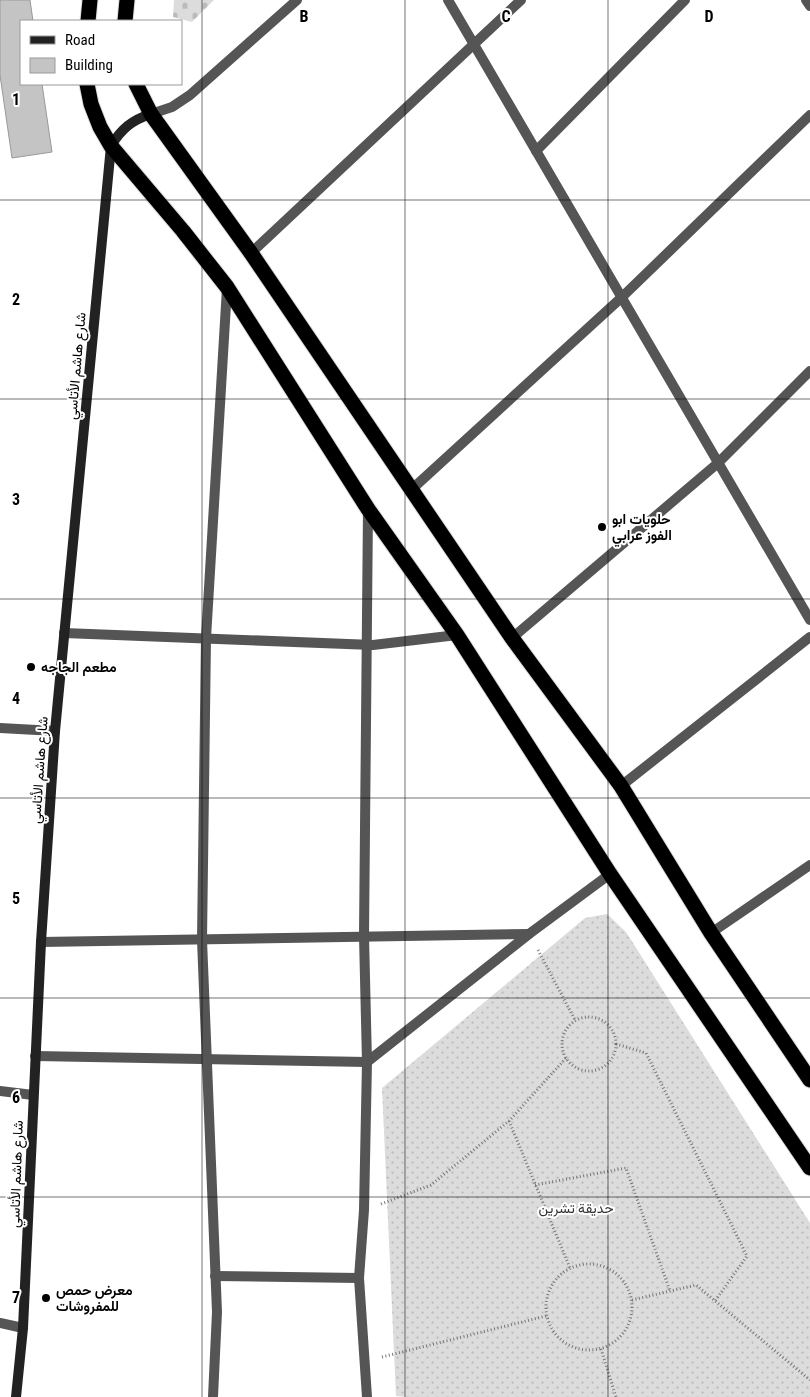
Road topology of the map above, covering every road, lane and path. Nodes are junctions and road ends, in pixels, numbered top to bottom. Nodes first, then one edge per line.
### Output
1 (90, 0) edge
2 (127, 0) edge
3 (297, 0) edge
4 (448, 0) edge
5 (521, 0) edge
6 (685, 0) edge
7 (806, 0) edge
8 (810, 6) edge
9 (88, 20) edge
10 (125, 20) edge
11 (474, 45) junction
12 (87, 85) edge
13 (137, 85) edge
14 (152, 114) junction
15 (810, 115) edge
16 (111, 146) junction
17 (536, 151) junction
18 (251, 253) junction
19 (227, 287) junction
20 (621, 298) junction
21 (810, 372) edge
22 (718, 464) junction
23 (411, 490) junction
24 (368, 509) junction
25 (810, 620) edge
26 (64, 633) junction
27 (457, 635) junction
28 (810, 637) edge
29 (206, 638) junction
30 (512, 638) junction
31 (366, 645) junction
32 (0, 728) edge
33 (55, 731) junction
34 (621, 786) junction
35 (810, 865) edge
36 (610, 874) junction
37 (710, 933) junction
38 (529, 934) junction
39 (364, 936) junction
40 (202, 940) junction
41 (40, 942) junction
42 (575, 1020) junction
43 (616, 1044) junction
44 (35, 1056) junction
45 (207, 1058) junction
46 (566, 1058) junction
47 (367, 1062) junction
48 (810, 1080) edge
49 (0, 1091) edge
50 (32, 1095) junction
51 (509, 1121) junction
52 (810, 1168) edge
53 (535, 1185) junction
54 (364, 1210) junction
55 (570, 1268) junction
56 (216, 1276) junction
57 (360, 1278) junction
58 (670, 1291) junction
59 (632, 1300) junction
60 (715, 1301) junction
61 (546, 1316) junction
62 (0, 1323) edge
63 (23, 1328) junction
64 (601, 1350) junction
65 (364, 1361) junction
66 (810, 1380) edge
67 (16, 1397) edge
68 (213, 1397) edge
69 (367, 1397) edge
70 (616, 1397) edge

1 - 9 highway
2 - 10 highway
3 - 14 street
4 - 11 street
5 - 11 street
6 - 17 street
7 - 8 street
11 - 17 street
11 - 18 street
12 - 16 highway
13 - 14 highway
14 - 16 main road
14 - 18 highway
15 - 20 street
16 - 19 highway
16 - 26 main road, شارع هاشم الأتاسي
17 - 20 street
18 - 23 highway
19 - 24 highway
19 - 29 street
20 - 22 street
20 - 23 street
21 - 22 street
22 - 25 street
22 - 30 street
23 - 30 highway
24 - 27 highway
24 - 31 street
26 - 29 street
26 - 33 main road, شارع هاشم الأتاسي
27 - 31 street
27 - 36 highway
28 - 34 street
29 - 31 street
29 - 40 street
30 - 34 highway
31 - 39 street
32 - 33 street
33 - 41 main road, شارع هاشم الأتاسي
34 - 37 highway
35 - 37 street
36 - 38 street
36 - 52 highway
37 - 48 highway
38 - 39 street
38 - 42 path
38 - 47 street
39 - 40 street
39 - 47 street
40 - 41 street
40 - 45 street
41 - 44 main road, شارع هاشم الأتاسي
42 - 43 path
42 - 46 path
43 - 46 path
43 - 60 path
44 - 45 street
44 - 50 main road, شارع هاشم الأتاسي
45 - 47 street
45 - 56 street
46 - 51 path
47 - 54 street
49 - 50 street
50 - 63 main road, شارع هاشم الأتاسي
51 - 53 path
51 - 54 path
53 - 55 path
53 - 58 path
54 - 57 street
55 - 59 path
55 - 61 path
56 - 57 street
56 - 68 street
57 - 65 street
58 - 59 path
58 - 60 path
59 - 64 path
60 - 66 path
61 - 64 path
61 - 65 path
62 - 63 street
63 - 67 main road, شارع هاشم الأتاسي
64 - 70 path
65 - 69 street

